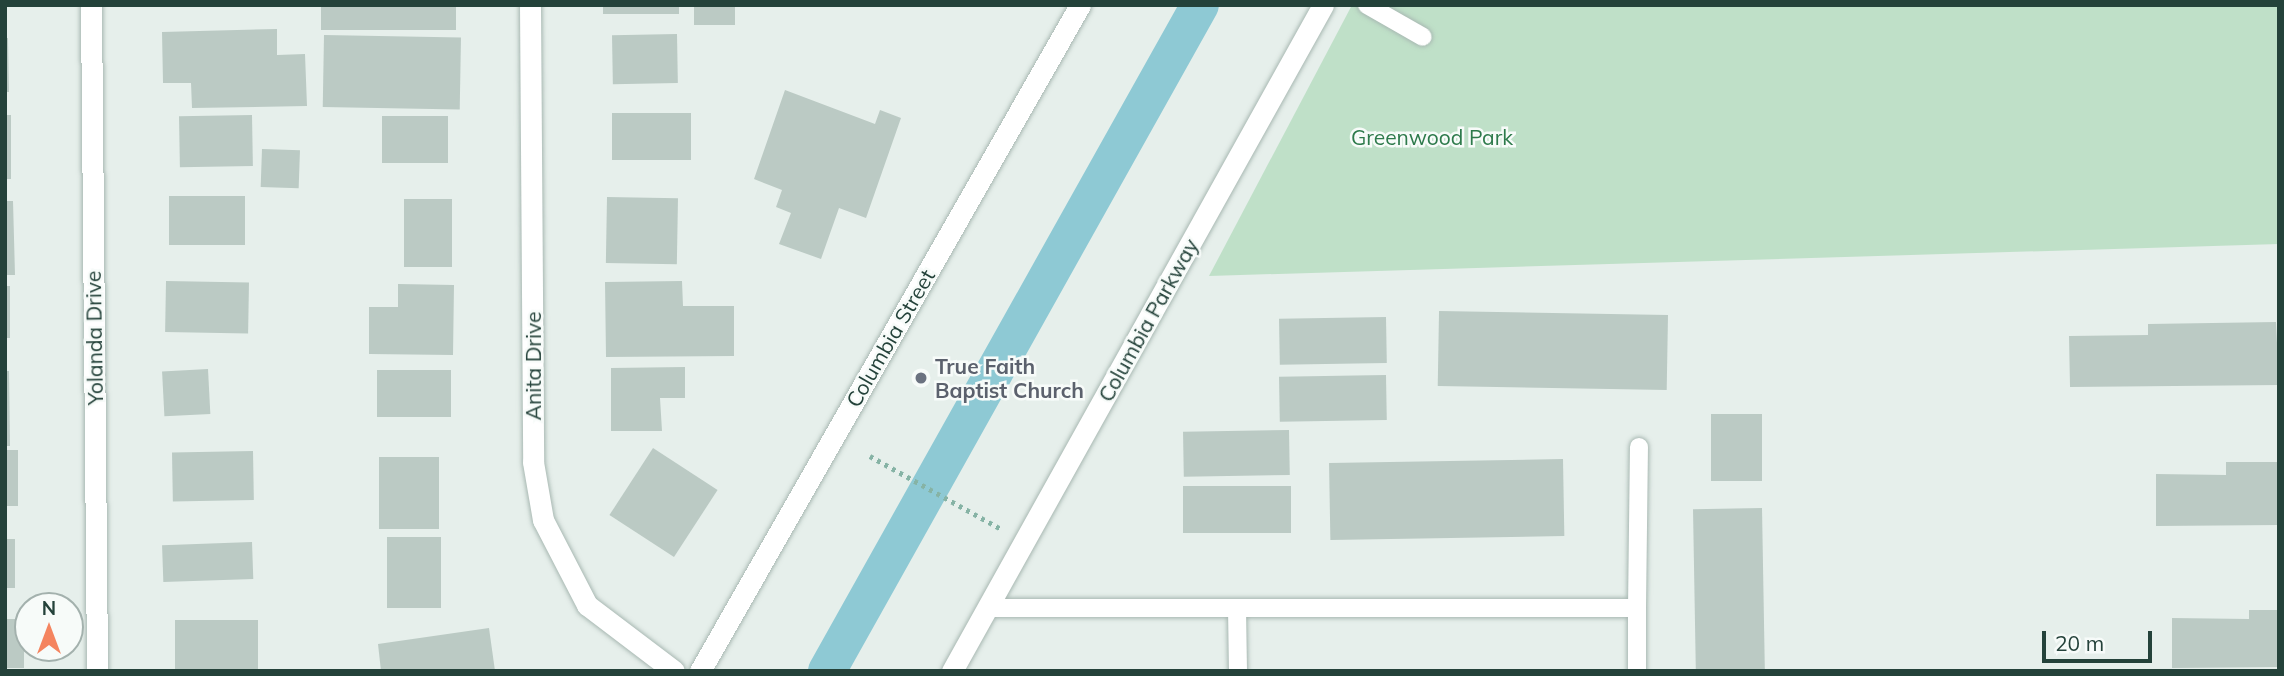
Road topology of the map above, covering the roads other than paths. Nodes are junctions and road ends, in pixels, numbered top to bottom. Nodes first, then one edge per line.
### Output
1 (91, 5) edge
2 (530, 5) edge
3 (1080, 5) edge
4 (1323, 5) edge
5 (1367, 5) edge
6 (1423, 37) dead end
7 (1639, 447) dead end
8 (988, 608) junction
9 (1237, 608) junction
10 (1637, 608) junction
11 (97, 671) edge
12 (674, 671) edge
13 (700, 671) edge
14 (952, 671) edge
15 (1238, 671) edge
16 (1637, 671) edge

1 - 11 street, Yolanda Drive
2 - 12 street, Anita Drive
3 - 13 street, Columbia Street
4 - 8 street, Columbia Parkway
5 - 6 lane
7 - 10 lane
8 - 9 lane
8 - 14 street, Columbia Parkway
9 - 10 lane
9 - 15 lane
10 - 16 lane

